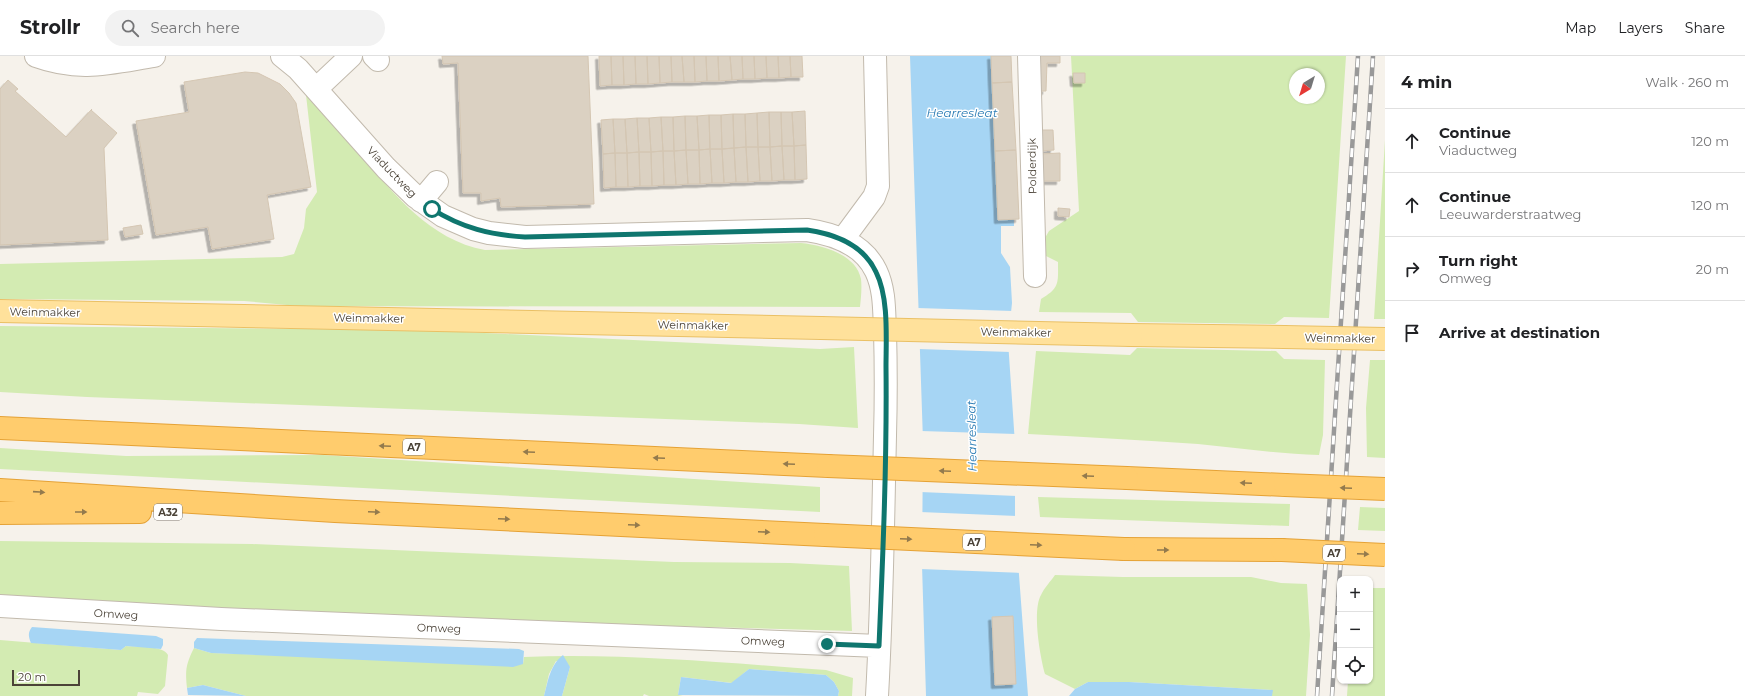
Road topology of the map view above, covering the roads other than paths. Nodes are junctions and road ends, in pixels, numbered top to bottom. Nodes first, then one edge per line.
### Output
1 (36, 56) edge
2 (282, 56) edge
3 (351, 56) edge
4 (875, 56) edge
5 (1029, 56) edge
6 (148, 63) edge
7 (316, 89) junction
8 (437, 182) dead end
9 (421, 201) junction
10 (843, 239) junction
11 (1035, 276) dead end
12 (0, 311) edge
13 (1385, 339) edge
14 (0, 428) edge
15 (1385, 489) edge
16 (0, 490) edge
17 (335, 510) junction
18 (0, 513) edge
19 (1385, 555) edge
20 (0, 606) edge
21 (879, 646) junction
22 (876, 696) edge

1 - 6 street
2 - 7 street, Viaductweg
3 - 7 street
4 - 10 street
5 - 11 street, Polderdijk
7 - 9 street, Viaductweg
8 - 9 street
9 - 10 street, Viaductweg
10 - 21 street, Viaductweg
12 - 13 main road, Weinmakker, bridge
15 -> 14 highway, A7, bridge
16 -> 17 highway, A7
18 -> 17 highway, A32
17 -> 19 highway, A7, bridge
20 - 21 street, Omweg
21 - 22 street, Viaductweg

